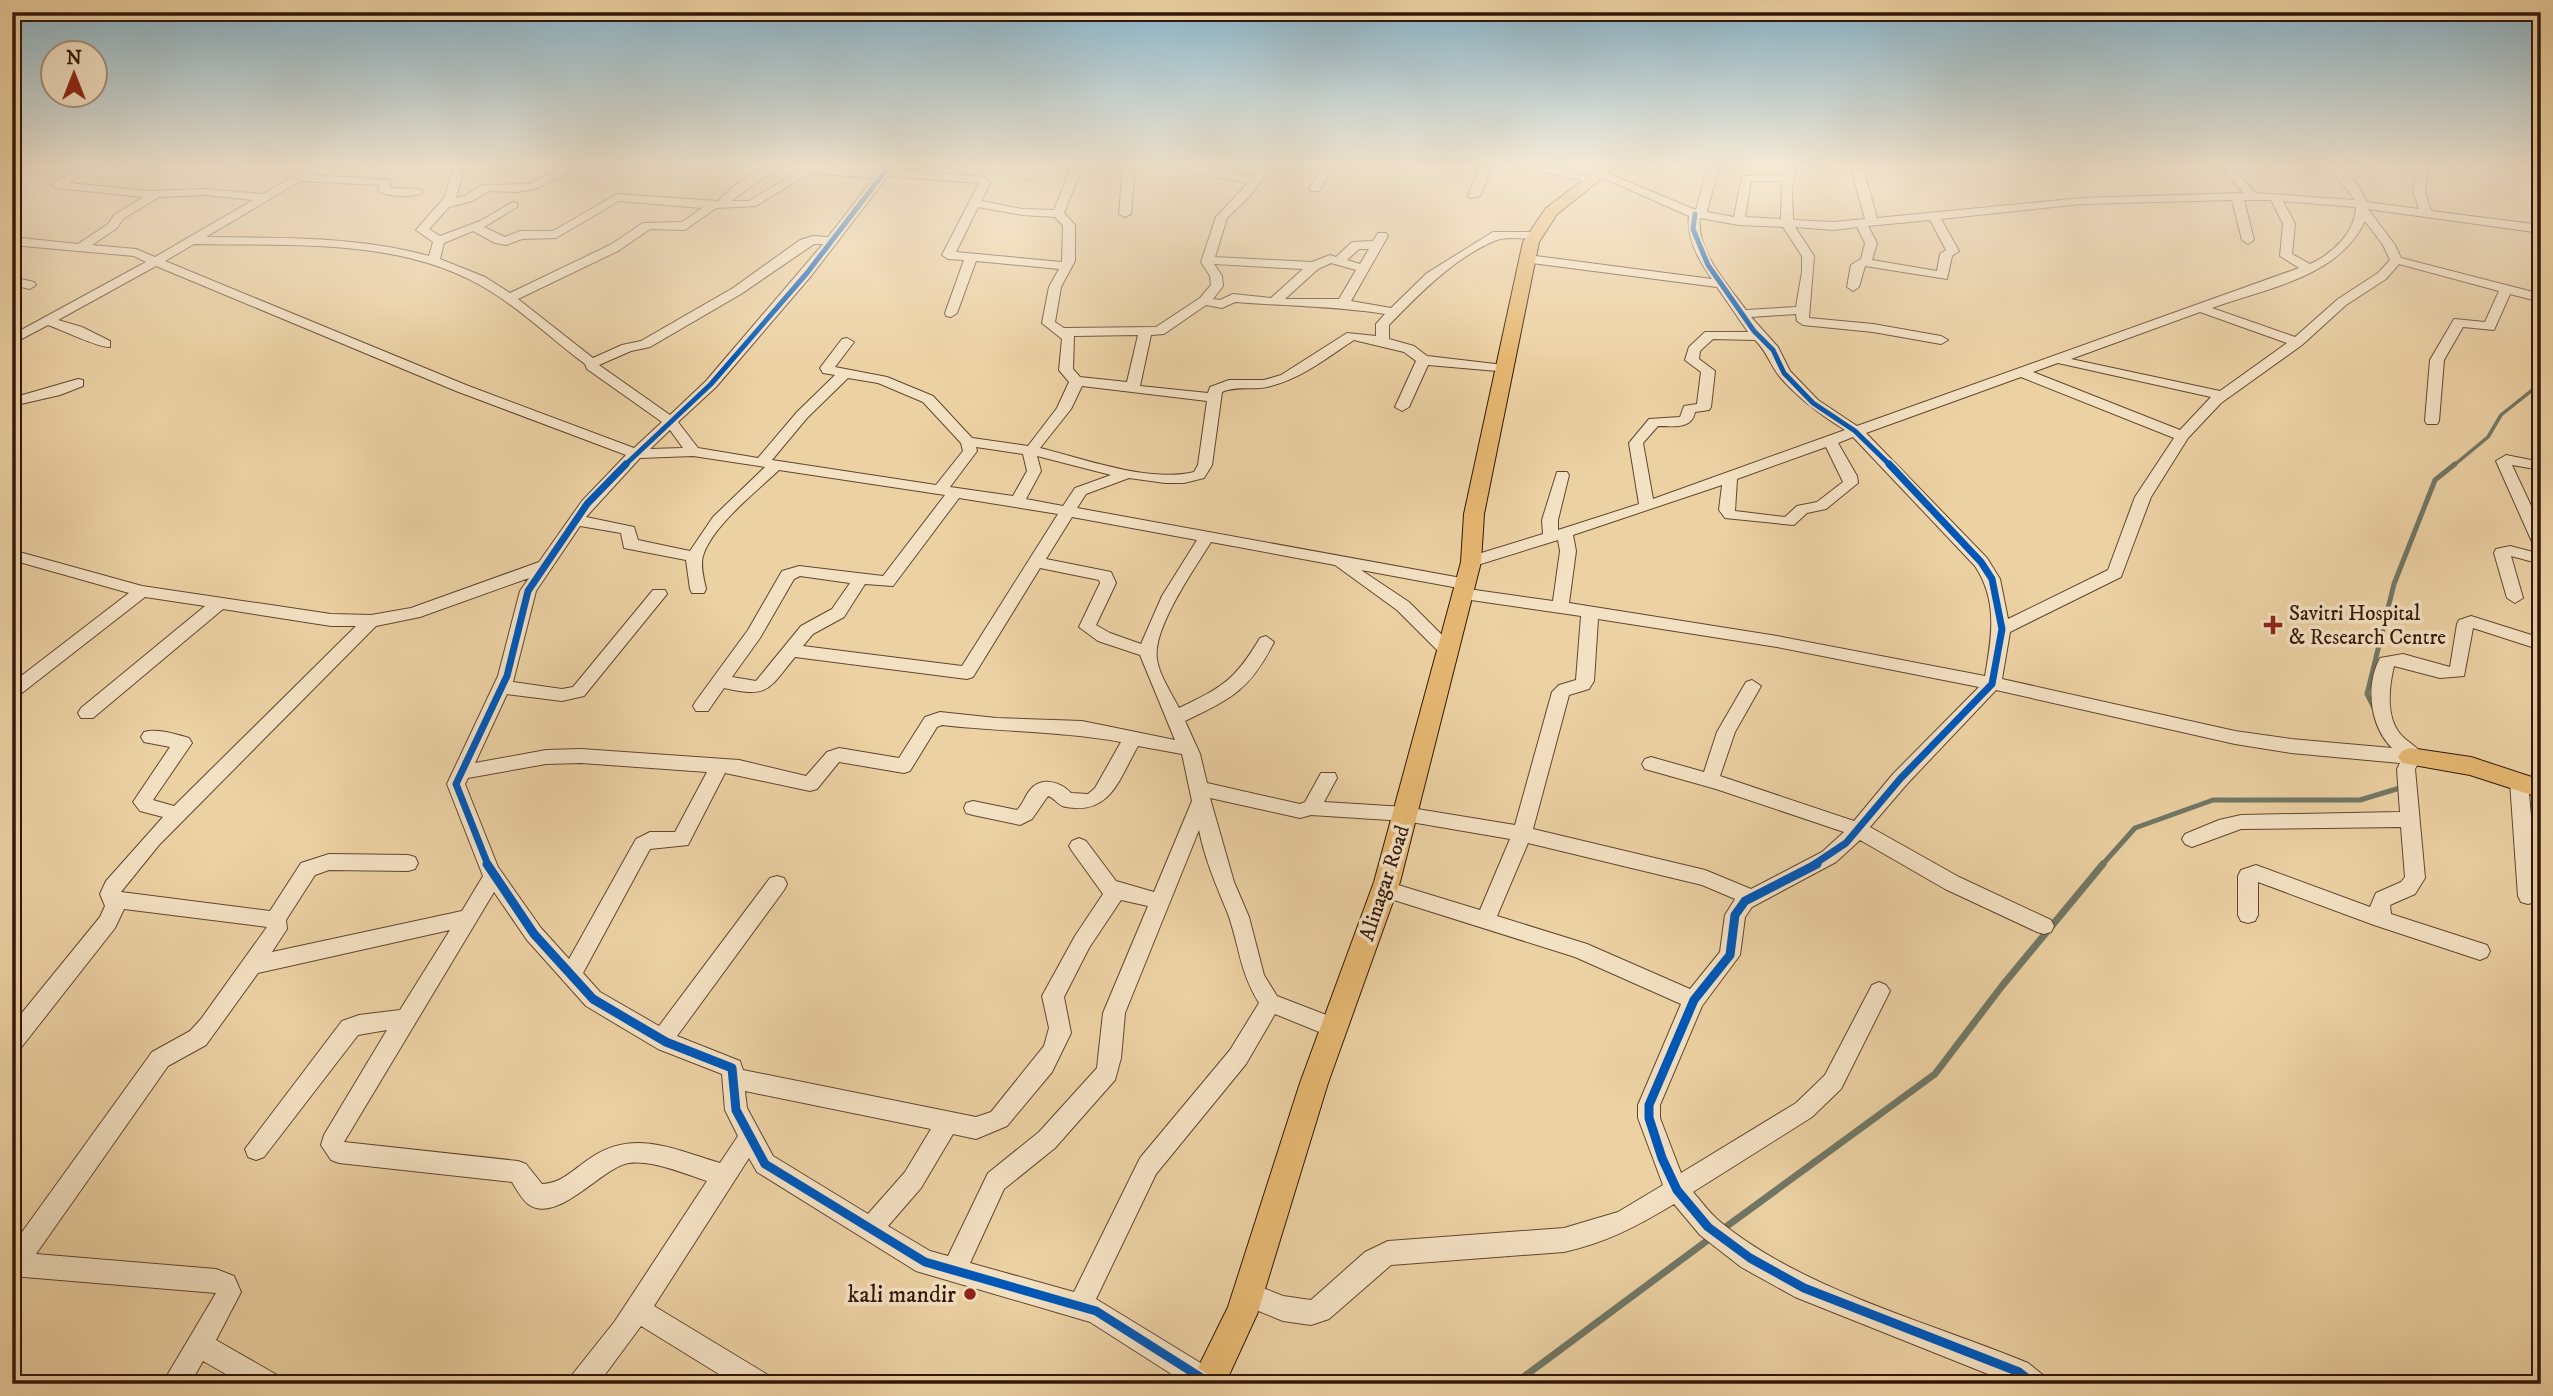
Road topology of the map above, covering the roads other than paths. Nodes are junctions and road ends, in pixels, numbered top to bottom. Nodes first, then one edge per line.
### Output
1 (107, 230) edge
2 (207, 230) edge
3 (422, 230) edge
4 (466, 230) edge
5 (480, 230) edge
6 (562, 230) edge
7 (640, 230) edge
8 (840, 230) edge
9 (959, 230) edge
10 (1069, 230) edge
11 (1218, 230) edge
12 (1539, 230) edge
13 (1693, 230) edge
14 (1790, 230) edge
15 (1868, 230) edge
16 (1941, 230) edge
17 (2246, 230) edge
18 (2288, 230) edge
19 (2353, 230) edge
20 (2379, 230) edge
21 (1536, 235) junction
22 (191, 240) junction
23 (2248, 240) dead end
24 (439, 241) junction
25 (832, 241) junction
26 (15, 243) edge
27 (80, 248) junction
28 (971, 257) junction
29 (1528, 259) junction
30 (1208, 260) junction
31 (2396, 260) junction
32 (156, 261) junction
33 (1339, 261) junction
34 (433, 262) junction
35 (1862, 262) junction
36 (1066, 266) junction
37 (1314, 266) junction
38 (2308, 268) junction
39 (1365, 269) junction
40 (12, 281) edge
41 (1720, 284) junction
42 (30, 285) dead end
43 (1853, 287) dead end
44 (2506, 289) junction
45 (510, 298) junction
46 (2541, 298) edge
47 (1204, 301) junction
48 (1274, 302) junction
49 (1343, 303) junction
50 (2200, 308) junction
51 (1801, 310) junction
52 (1395, 312) junction
53 (951, 313) dead end
54 (1742, 314) junction
55 (47, 321) junction
56 (1063, 332) junction
57 (1144, 332) junction
58 (1759, 336) junction
59 (12, 340) edge
60 (1941, 340) dead end
61 (1383, 341) junction
62 (847, 342) dead end
63 (2297, 342) junction
64 (104, 344) dead end
65 (2057, 359) junction
66 (1423, 360) junction
67 (592, 363) junction
68 (1504, 369) junction
69 (2020, 372) junction
70 (844, 374) junction
71 (1076, 381) junction
72 (78, 383) dead end
73 (1133, 387) junction
74 (12, 389) edge
75 (2222, 396) junction
76 (37, 397) junction
77 (1213, 398) junction
78 (12, 402) edge
79 (1402, 407) dead end
80 (2432, 421) dead end
81 (671, 422) junction
82 (1854, 431) junction
83 (2182, 436) junction
84 (1829, 440) junction
85 (968, 442) junction
86 (1031, 451) junction
87 (693, 452) junction
88 (636, 454) junction
89 (769, 463) junction
90 (2541, 466) edge
91 (1131, 474) junction
92 (1562, 475) dead end
93 (1730, 476) junction
94 (948, 491) junction
95 (1017, 502) junction
96 (1647, 506) junction
97 (1067, 511) junction
98 (576, 520) junction
99 (1558, 535) junction
100 (1207, 536) junction
101 (2541, 544) edge
102 (12, 555) edge
103 (695, 556) junction
104 (2541, 559) edge
105 (1335, 560) junction
106 (1037, 562) junction
107 (545, 566) junction
108 (860, 579) junction
109 (1467, 580) junction
110 (698, 589) dead end
111 (142, 591) junction
112 (659, 594) dead end
113 (2515, 598) dead end
114 (221, 602) junction
115 (1560, 607) junction
116 (1590, 611) junction
117 (371, 621) junction
118 (2002, 629) junction
119 (1265, 642) dead end
120 (2541, 644) edge
121 (790, 650) junction
122 (1448, 651) junction
123 (1148, 652) junction
124 (720, 681) junction
125 (1992, 684) junction
126 (1752, 686) dead end
127 (502, 687) junction
128 (12, 692) edge
129 (702, 706) dead end
130 (87, 713) dead end
131 (1175, 718) junction
132 (149, 737) dead end
133 (1133, 738) junction
134 (1189, 749) junction
135 (2409, 757) junction
136 (1651, 764) dead end
137 (719, 766) junction
138 (462, 772) junction
139 (1328, 778) dead end
140 (1710, 780) junction
141 (2530, 786) edge
142 (1200, 794) junction
143 (973, 808) dead end
144 (1311, 808) junction
145 (177, 814) junction
146 (1405, 814) junction
147 (2410, 819) junction
148 (1859, 830) junction
149 (1522, 834) junction
150 (2192, 839) dead end
151 (1079, 846) dead end
152 (408, 863) dead end
153 (494, 876) junction
154 (777, 884) dead end
155 (1385, 889) junction
156 (1116, 891) junction
157 (2528, 896) dead end
158 (1750, 897) junction
159 (113, 900) junction
160 (1160, 901) junction
161 (2248, 915) dead end
162 (468, 918) junction
163 (2381, 919) junction
164 (275, 920) junction
165 (1485, 921) junction
166 (2044, 926) dead end
167 (2480, 951) dead end
168 (253, 965) junction
169 (571, 975) junction
170 (1879, 991) dead end
171 (1695, 1000) junction
172 (1270, 1003) junction
173 (406, 1019) junction
174 (1334, 1028) junction
175 (662, 1039) junction
176 (12, 1042) edge
177 (733, 1078) junction
178 (948, 1122) junction
179 (750, 1137) junction
180 (256, 1149) dead end
181 (725, 1176) junction
182 (1677, 1190) junction
183 (870, 1230) junction
184 (13, 1264) edge
185 (954, 1271) junction
186 (1248, 1294) junction
187 (1080, 1306) junction
188 (638, 1310) junction
189 (199, 1344) junction
190 (1208, 1383) edge
191 (175, 1384) edge
192 (268, 1384) edge
193 (581, 1384) edge
194 (759, 1384) edge
195 (2034, 1384) edge

1 - 27 street
2 - 22 street
3 - 24 street
4 - 24 street
5 - 6 street
7 - 45 street
8 - 25 street
9 - 28 street
10 - 36 street
11 - 30 street
12 - 21 main road, Alinagar Road
13 - 41 street
14 - 51 street
15 - 35 street
16 - 35 street
17 - 23 street
18 - 38 street
19 - 38 street
20 - 31 street
21 - 29 main road, Alinagar Road
21 - 52 street
22 - 32 street
22 - 34 street
24 - 34 street
25 - 67 street
25 - 81 street
26 - 27 street
27 - 32 street
28 - 36 street
28 - 53 street
29 - 41 street
29 - 68 main road, Alinagar Road
30 - 37 street
30 - 47 street
31 - 44 street
31 - 63 street
32 - 55 street
32 - 88 street
33 - 37 street
33 - 39 street
33 - 39 street
34 - 45 street
35 - 43 street
36 - 56 street
37 - 48 street
38 - 50 street
39 - 49 street
40 - 42 street
41 - 54 street
44 - 46 street
44 - 80 street
45 - 67 street
47 - 48 street
47 - 57 street
48 - 49 street
49 - 52 street
50 - 63 street
50 - 65 street
51 - 54 street
51 - 60 street
52 - 61 street
54 - 58 street
55 - 59 street
55 - 64 street
56 - 57 street
56 - 71 street
57 - 73 street
58 - 82 street
58 - 96 street
61 - 66 street
61 - 77 street
62 - 70 street
63 - 75 street
65 - 69 street
65 - 75 street
66 - 68 street
66 - 79 street
67 - 81 street
68 - 109 main road, Alinagar Road
69 - 82 street
69 - 83 street
70 - 85 street
70 - 89 street
71 - 73 street
71 - 86 street
72 - 76 street
73 - 77 street
74 - 76 street
75 - 83 street
76 - 78 street
77 - 91 street
81 - 87 street
81 - 88 street
82 - 84 street
82 - 118 street
83 - 118 street
84 - 93 street
84 - 93 street
85 - 86 street
85 - 94 street
86 - 91 street
86 - 95 street
87 - 88 street
87 - 89 street
88 - 98 street
89 - 94 street
89 - 103 street
90 - 101 street
91 - 97 street
92 - 99 street
93 - 96 street
94 - 95 street
94 - 108 street
95 - 97 street
96 - 99 street
97 - 100 street
97 - 106 street
98 - 103 street
98 - 107 street
99 - 109 street
99 - 115 street
100 - 105 street
100 - 123 street
102 - 111 street
103 - 110 street
104 - 113 street
105 - 109 street
105 - 122 street
106 - 121 street
106 - 123 street
107 - 117 street
107 - 127 street
108 - 121 street
108 - 124 street
109 - 115 street
109 - 122 main road, Alinagar Road
111 - 114 street
111 - 128 street
112 - 127 street
114 - 117 street
114 - 130 street
115 - 116 street
116 - 125 street
116 - 149 street
117 - 145 street
118 - 125 street
119 - 131 street
120 - 135 street
121 - 124 street
122 - 146 main road, Alinagar Road
123 - 131 street
124 - 129 street
125 - 135 street
125 - 148 street
126 - 140 street
127 - 138 street
131 - 134 street
132 - 145 street
133 - 134 street
133 - 137 street
133 - 143 street
134 - 142 street
135 - 141 main road
135 - 147 street
136 - 140 street
137 - 138 street
137 - 169 street
138 - 153 street
139 - 144 street
140 - 148 street
141 - 157 street
142 - 144 street
142 - 160 street
142 - 172 street
144 - 146 street
145 - 159 street
146 - 149 street
146 - 155 main road, Alinagar Road
147 - 150 street
147 - 163 street
148 - 158 street
148 - 166 street
149 - 158 street
149 - 165 street
151 - 156 street
152 - 164 street
153 - 162 street
153 - 169 street
154 - 175 street
155 - 165 street
155 - 174 main road, Alinagar Road
156 - 160 street
156 - 178 street
158 - 171 street
159 - 164 street
159 - 176 street
160 - 185 street
161 - 163 street
162 - 168 street
162 - 173 street
163 - 167 street
164 - 168 street
165 - 171 street
168 - 184 street
169 - 175 street
170 - 182 street
171 - 182 street
172 - 174 street
172 - 187 street
173 - 180 street
173 - 181 street
174 - 186 main road, Alinagar Road
175 - 177 street
177 - 178 street
177 - 179 street
178 - 183 street
179 - 181 street
179 - 183 street
181 - 188 street
182 - 186 street
182 - 195 street
183 - 185 street
184 - 189 street
185 - 187 street
186 - 190 main road, Alinagar Road
187 - 190 street
188 - 193 street
188 - 194 street
189 - 191 street
189 - 192 street

